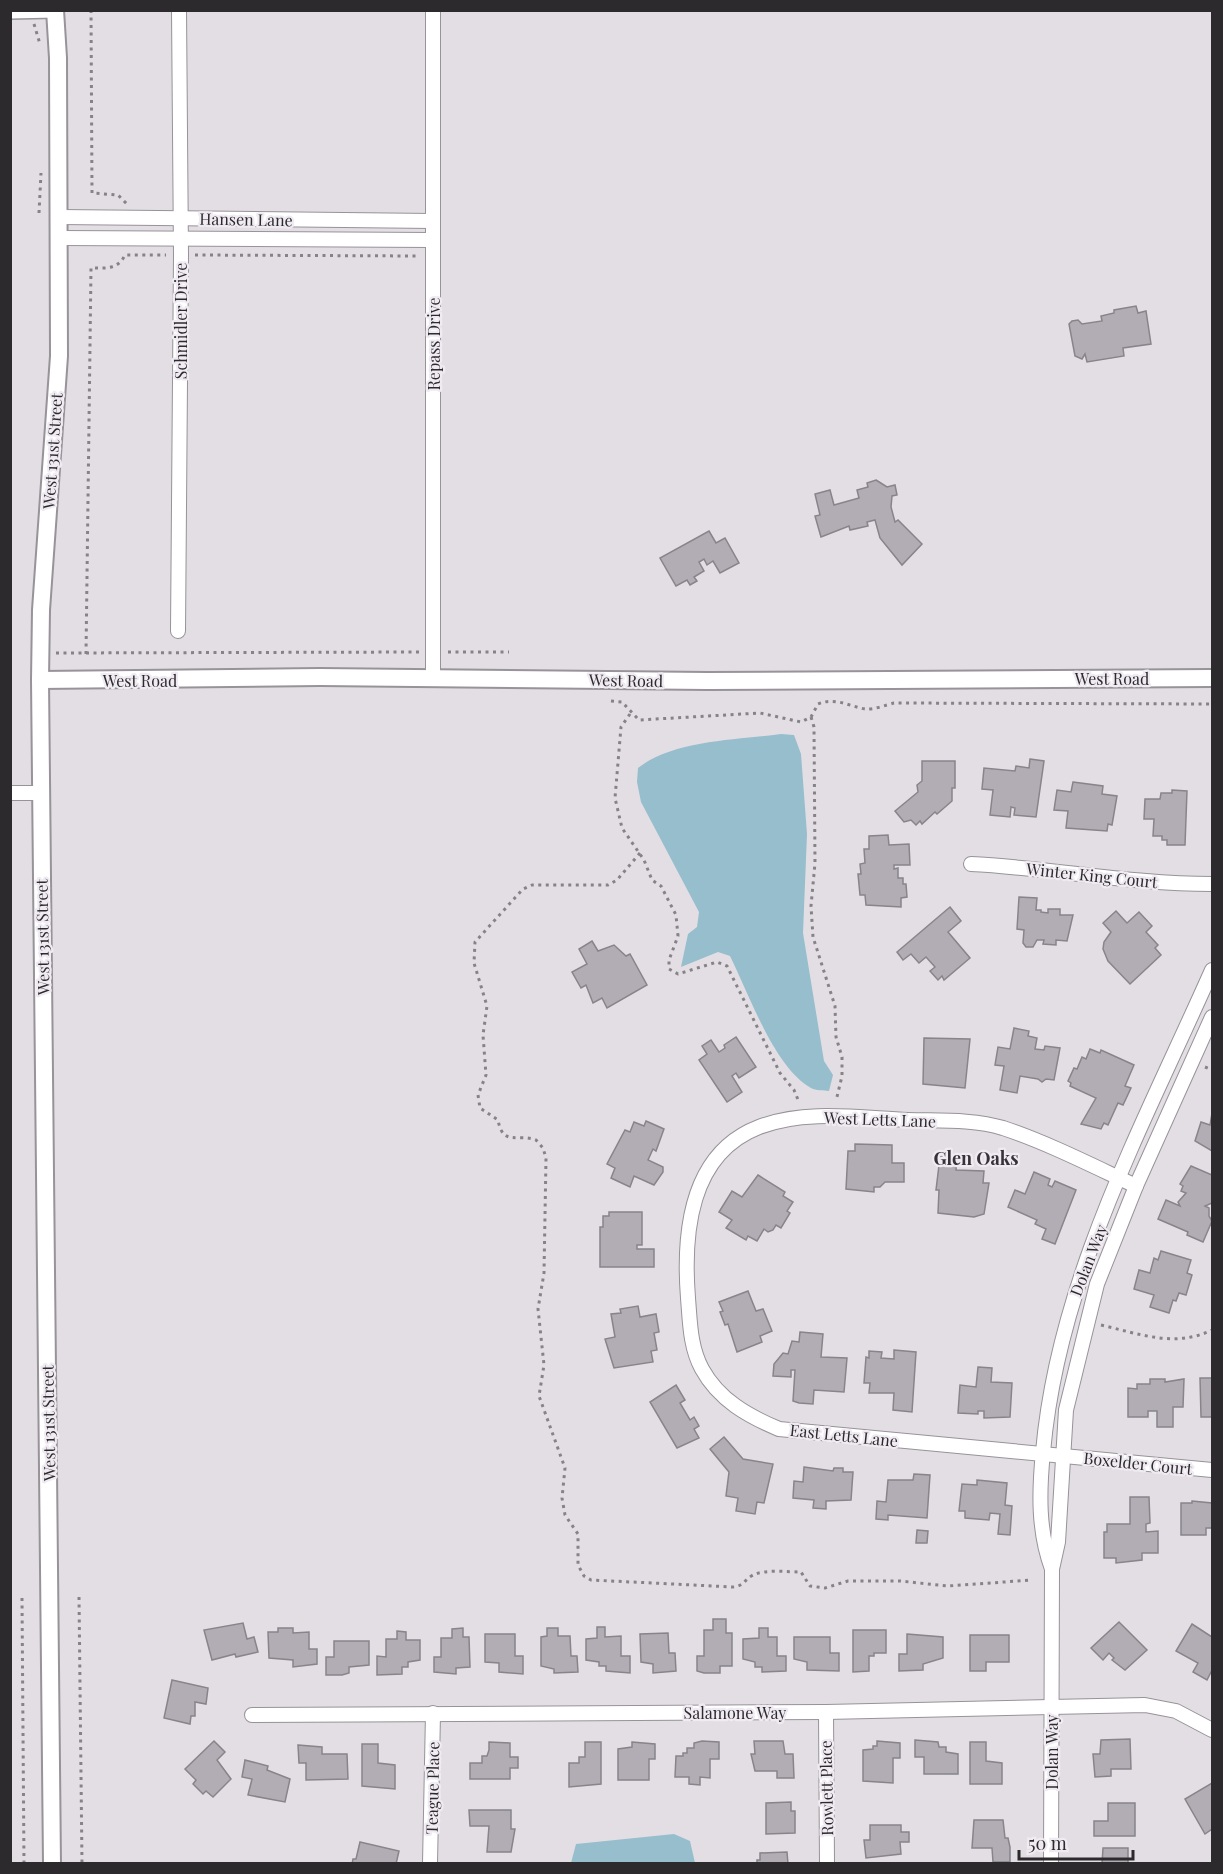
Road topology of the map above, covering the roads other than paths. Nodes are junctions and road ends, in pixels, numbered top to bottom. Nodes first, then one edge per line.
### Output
1 (179, 10) edge
2 (433, 10) edge
3 (55, 13) edge
4 (10, 15) edge
5 (60, 217) junction
6 (180, 218) junction
7 (433, 221) junction
8 (60, 238) junction
9 (180, 239) junction
10 (433, 240) junction
11 (178, 631) dead end
12 (433, 678) junction
13 (1212, 678) edge
14 (40, 680) junction
15 (10, 793) edge
16 (40, 793) junction
17 (971, 864) dead end
18 (1212, 884) edge
19 (1212, 970) edge
20 (1212, 1017) edge
21 (1118, 1178) junction
22 (1136, 1186) junction
23 (687, 1244) joint
24 (1043, 1454) junction
25 (1063, 1455) junction
26 (1212, 1470) edge
27 (1052, 1569) junction
28 (1051, 1707) junction
29 (826, 1712) junction
30 (433, 1713) junction
31 (252, 1715) dead end
32 (1212, 1730) edge
33 (52, 1863) edge
34 (430, 1863) edge
35 (827, 1863) edge
36 (1051, 1863) edge

1 - 6 street, Schmidler Drive
2 - 7 street, Repass Drive
3 - 4 lane
3 - 5 street, West 131st Street
5 - 6 street, Hansen Lane
5 - 8 street, West 131st Street
6 - 7 street, Hansen Lane
6 - 9 street, Schmidler Drive
7 - 10 street, Repass Drive
8 - 9 street, Hansen Lane
8 - 14 street, West 131st Street
9 - 10 street, Hansen Lane
9 - 11 street, Schmidler Drive
10 - 12 street, Repass Drive
12 - 13 street, West Road
12 - 14 street, West Road
14 - 16 street, West 131st Street
15 - 16 street
16 - 33 street, West 131st Street
17 - 18 street, Winter King Court
19 - 21 street, Dolan Way
20 - 22 street, Dolan Way
21 - 22 street, West Letts Lane
21 - 23 street, West Letts Lane
21 - 24 street, Dolan Way
22 - 25 street, Dolan Way
23 - 24 street, East Letts Lane
24 - 25 street, East Letts Lane
24 - 27 street, Dolan Way
25 - 26 street, Boxelder Court
25 - 27 street, Dolan Way
27 - 28 street, Dolan Way
28 - 29 street, Salamone Way
28 - 32 street, Salamone Way
28 - 36 street, Dolan Way
29 - 30 street, Salamone Way
29 - 35 street, Rowlett Place
30 - 31 street, Salamone Way
30 - 34 street, Teague Place

